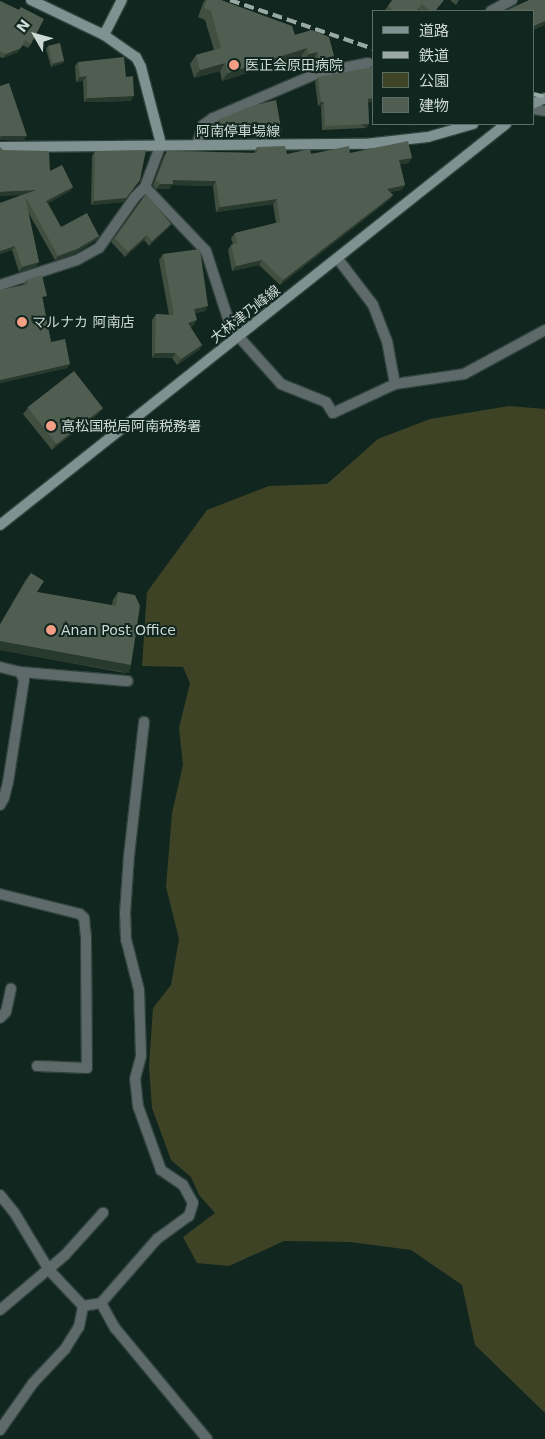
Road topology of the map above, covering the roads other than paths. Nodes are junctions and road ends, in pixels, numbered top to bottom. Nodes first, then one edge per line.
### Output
1 (31, 0) edge
2 (122, 0) edge
3 (512, 0) edge
4 (493, 10) edge
5 (104, 35) junction
6 (368, 63) dead end
7 (470, 125) edge
8 (505, 125) edge
9 (161, 144) junction
10 (197, 144) junction
11 (0, 147) edge
12 (145, 187) junction
13 (338, 259) junction
14 (0, 285) edge
15 (545, 330) edge
16 (238, 336) junction
17 (396, 384) junction
18 (0, 525) edge
19 (0, 667) edge
20 (20, 672) junction
21 (128, 681) dead end
22 (144, 722) dead end
23 (0, 805) edge
24 (0, 894) edge
25 (11, 989) dead end
26 (0, 1018) edge
27 (37, 1066) dead end
28 (0, 1195) edge
29 (103, 1213) dead end
30 (49, 1270) junction
31 (101, 1303) junction
32 (83, 1306) junction
33 (0, 1310) edge
34 (0, 1430) edge
35 (207, 1439) edge

1 - 5 main road
2 - 5 main road
3 - 4 street
5 - 9 main road
6 - 10 street
7 - 10 main road, 阿南停車場線
8 - 13 main road, 大林津乃峰線
9 - 10 main road, 阿南停車場線
9 - 11 main road, 阿南停車場線
9 - 12 street
12 - 14 street
12 - 16 street
13 - 16 main road, 大林津乃峰線
13 - 17 street
15 - 17 street
16 - 17 street
16 - 18 main road, 大林津乃峰線
19 - 20 street
20 - 21 street
20 - 23 street
22 - 31 street
24 - 27 street
25 - 26 street
28 - 30 street
29 - 30 street
30 - 32 street
30 - 33 street
31 - 32 street
31 - 35 street
32 - 34 street

